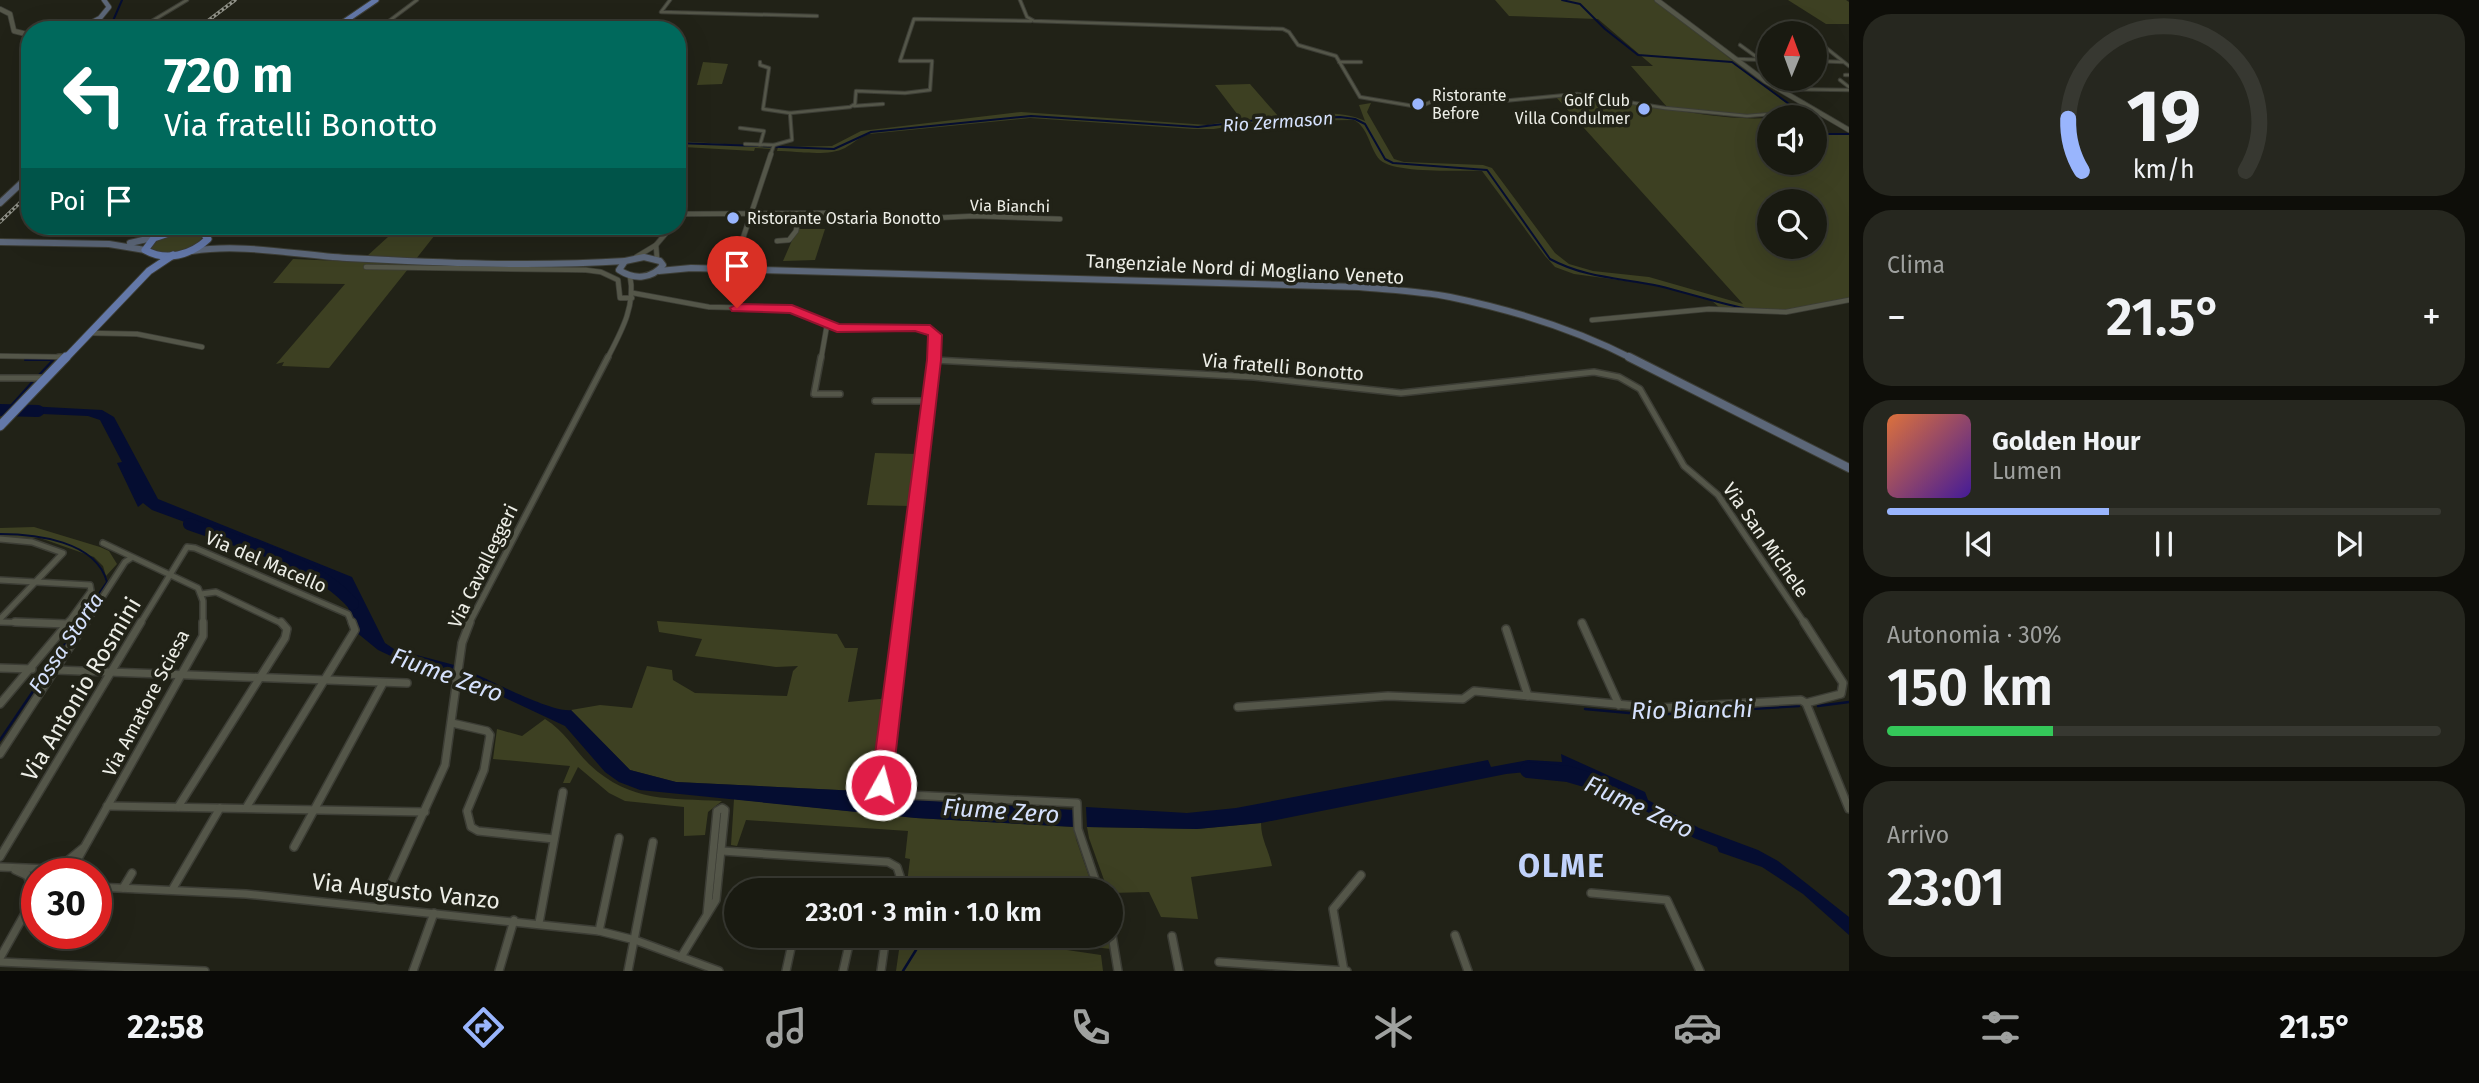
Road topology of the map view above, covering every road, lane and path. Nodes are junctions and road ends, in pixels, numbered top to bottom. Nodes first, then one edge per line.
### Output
1 (104, 0) edge
2 (187, 0) edge
3 (376, 0) edge
4 (417, 0) edge
5 (670, 0) edge
6 (1020, 0) edge
7 (1657, 0) edge
8 (0, 9) edge
9 (817, 16) dead end
10 (1034, 20) junction
11 (97, 21) edge
12 (152, 21) edge
13 (345, 21) edge
14 (389, 21) edge
15 (21, 33) edge
16 (1740, 45) dead end
17 (1827, 49) edge
18 (1757, 56) edge
19 (1735, 59) junction
20 (1757, 59) edge
21 (1827, 61) edge
22 (760, 62) dead end
23 (1339, 62) junction
24 (1361, 62) dead end
25 (1843, 62) junction
26 (1849, 66) edge
27 (1757, 74) edge
28 (1840, 80) dead end
29 (1827, 90) edge
30 (1849, 90) edge
31 (1782, 91) edge
32 (1804, 103) junction
33 (883, 104) dead end
34 (854, 106) junction
35 (790, 113) junction
36 (740, 128) dead end
37 (1849, 130) edge
38 (745, 144) dead end
39 (760, 145) junction
40 (773, 147) junction
41 (21, 183) edge
42 (0, 203) edge
43 (686, 214) edge
44 (799, 214) junction
45 (752, 215) junction
46 (1060, 219) dead end
47 (162, 235) edge
48 (206, 235) edge
49 (664, 235) edge
50 (156, 237) junction
51 (207, 240) junction
52 (777, 241) dead end
53 (0, 243) edge
54 (109, 244) junction
55 (656, 245) junction
56 (223, 248) junction
57 (145, 250) junction
58 (189, 251) junction
59 (153, 254) junction
60 (173, 255) junction
61 (634, 258) junction
62 (736, 260) dead end
63 (625, 261) junction
64 (659, 261) junction
65 (586, 265) junction
66 (366, 267) dead end
67 (691, 268) junction
68 (620, 270) junction
69 (149, 271) junction
70 (659, 271) junction
71 (630, 276) junction
72 (648, 276) junction
73 (633, 294) junction
74 (1849, 300) edge
75 (1592, 320) dead end
76 (827, 325) junction
77 (90, 333) junction
78 (202, 347) dead end
79 (0, 356) edge
80 (66, 357) junction
81 (934, 360) junction
82 (0, 378) edge
83 (46, 378) junction
84 (1626, 380) joint
85 (840, 394) dead end
86 (875, 401) dead end
87 (928, 401) junction
88 (0, 426) edge
89 (1847, 468) edge
90 (0, 539) edge
91 (103, 543) dead end
92 (131, 558) junction
93 (170, 576) junction
94 (0, 580) edge
95 (36, 581) junction
96 (201, 594) junction
97 (0, 620) edge
98 (1582, 623) dead end
99 (67, 624) junction
100 (1506, 629) dead end
101 (0, 668) edge
102 (32, 668) junction
103 (55, 670) junction
104 (112, 672) junction
105 (183, 676) junction
106 (261, 678) junction
107 (325, 681) junction
108 (383, 683) junction
109 (407, 683) dead end
110 (1841, 694) junction
111 (1528, 696) junction
112 (1849, 696) edge
113 (1807, 702) junction
114 (0, 704) edge
115 (1619, 705) junction
116 (1238, 707) dead end
117 (452, 723) junction
118 (0, 754) edge
119 (563, 792) dead end
120 (107, 807) junction
121 (178, 807) junction
122 (220, 808) junction
123 (246, 808) junction
124 (1849, 809) edge
125 (313, 810) junction
126 (425, 812) junction
127 (619, 838) dead end
128 (554, 839) junction
129 (653, 842) dead end
130 (86, 846) junction
131 (293, 847) dead end
132 (722, 851) junction
133 (0, 857) edge
134 (80, 857) edge
135 (71, 858) edge
136 (3, 867) edge
137 (21, 869) edge
138 (21, 872) edge
139 (132, 873) dead end
140 (1361, 875) dead end
141 (899, 878) edge
142 (1095, 878) edge
143 (112, 888) edge
144 (123, 888) junction
145 (172, 890) junction
146 (1591, 893) dead end
147 (380, 908) junction
148 (434, 913) junction
149 (707, 914) junction
150 (21, 919) edge
151 (514, 920) junction
152 (539, 923) junction
153 (599, 931) junction
154 (1455, 935) dead end
155 (1172, 936) dead end
156 (635, 940) junction
157 (3, 947) edge
158 (791, 948) dead end
159 (848, 948) edge
160 (884, 948) edge
161 (1114, 948) edge
162 (681, 957) junction
163 (0, 960) edge
164 (1219, 962) dead end
165 (703, 968) edge
166 (205, 971) edge
167 (413, 971) edge
168 (499, 971) edge
169 (628, 971) edge
170 (719, 971) edge
171 (786, 971) edge
172 (844, 971) edge
173 (881, 971) edge
174 (1118, 971) edge
175 (1179, 971) edge
176 (1346, 971) edge
177 (1468, 971) edge
178 (1700, 971) edge

1 - 11 main road
2 - 12 street
3 - 13 main road
4 - 14 street
5 - 9 street
6 - 10 street
7 - 19 street
8 - 15 street
10 - 23 street
10 - 34 street
16 - 18 street
17 - 25 street
19 - 20 street
19 - 27 street
21 - 25 street
22 - 35 street
23 - 24 street
23 - 32 street
25 - 26 street
28 - 30 street
29 - 30 street
31 - 32 street
32 - 37 street
33 - 34 street
34 - 35 street
35 - 40 street
36 - 39 street
38 - 39 street
39 - 40 street
40 - 45 street
41 - 42 main road
43 - 45 street, Via Bianchi
44 - 45 street, Via Bianchi
44 - 46 street, Via Bianchi
44 - 52 street
45 - 62 street
47 - 50 main road
48 - 51 main road
49 - 55 street
50 - 54 main road
50 - 57 main road
51 - 56 main road
51 - 58 main road
53 - 54 main road
54 - 57 main road
55 - 61 street
55 - 64 street
56 - 58 main road
56 - 65 main road
57 - 59 main road
58 - 60 main road
59 - 60 main road
59 - 69 main road
60 - 69 main road
61 - 63 main road
61 - 64 main road
63 - 65 main road
63 - 68 main road
64 - 67 main road
64 - 70 main road
65 - 68 main road
66 - 73 street
67 - 70 main road
67 - 89 main road, Tangenziale Nord di Mogliano Veneto
68 - 71 main road
69 - 77 main road
70 - 72 main road
71 - 72 main road
71 - 73 street
72 - 73 street
73 - 76 street
73 - 117 street, Via Cavalleggeri
74 - 75 street
76 - 81 street
76 - 85 street
77 - 78 street
77 - 80 main road
79 - 80 street
80 - 83 main road
81 - 84 street, Via fratelli Bonotto
81 - 87 street
82 - 83 street
83 - 88 main road
84 - 110 street, Via San Michele
86 - 87 street
87 - 142 street
90 - 95 street
91 - 92 street
92 - 93 street
92 - 103 street
93 - 96 street
93 - 104 street, Via Antonio Rosmini
93 - 107 street, Via del Macello
94 - 95 street
95 - 97 street
95 - 99 street
96 - 105 street, Via Amatore Sciesa
96 - 106 street
97 - 99 street
98 - 115 street
99 - 102 street
100 - 111 street
101 - 102 street
102 - 114 street
103 - 104 street
103 - 118 street
104 - 105 street
104 - 133 street, Via Antonio Rosmini
105 - 106 street
105 - 120 street, Via Amatore Sciesa
106 - 107 street
106 - 121 street
107 - 108 street
107 - 123 street
108 - 109 street
108 - 125 street
110 - 112 street
110 - 113 street
111 - 115 street
111 - 116 street
113 - 115 street
113 - 124 street
117 - 126 street, Via Cavalleggeri
117 - 128 street
119 - 128 street
120 - 121 street
120 - 130 street, Via Amatore Sciesa
121 - 122 street
122 - 123 street
122 - 145 street
123 - 125 street
125 - 126 street
125 - 131 street
126 - 147 street, Via Cavalleggeri
127 - 153 street
128 - 152 street
129 - 156 street
130 - 134 street, Via Amatore Sciesa
130 - 135 street, Via Amatore Sciesa
132 - 141 street
132 - 149 street
132 - 149 street
136 - 137 street
136 - 138 street
139 - 144 street
140 - 176 street
143 - 144 street, Via Augusto Vanzo
144 - 145 street, Via Augusto Vanzo
145 - 147 street, Via Augusto Vanzo
146 - 178 street
147 - 148 street, Via Augusto Vanzo
148 - 151 street, Via Augusto Vanzo
148 - 167 street
149 - 162 street
150 - 157 street
151 - 152 street, Via Augusto Vanzo
151 - 168 street
152 - 153 street, Via Augusto Vanzo
153 - 156 street, Via Augusto Vanzo
154 - 177 street
155 - 175 street
156 - 162 street, Via Augusto Vanzo
156 - 169 street
157 - 163 street
158 - 171 street
159 - 172 street
160 - 173 street
161 - 174 street
162 - 165 street, Via Augusto Vanzo
163 - 166 street
164 - 176 street
165 - 170 street, Via Augusto Vanzo

